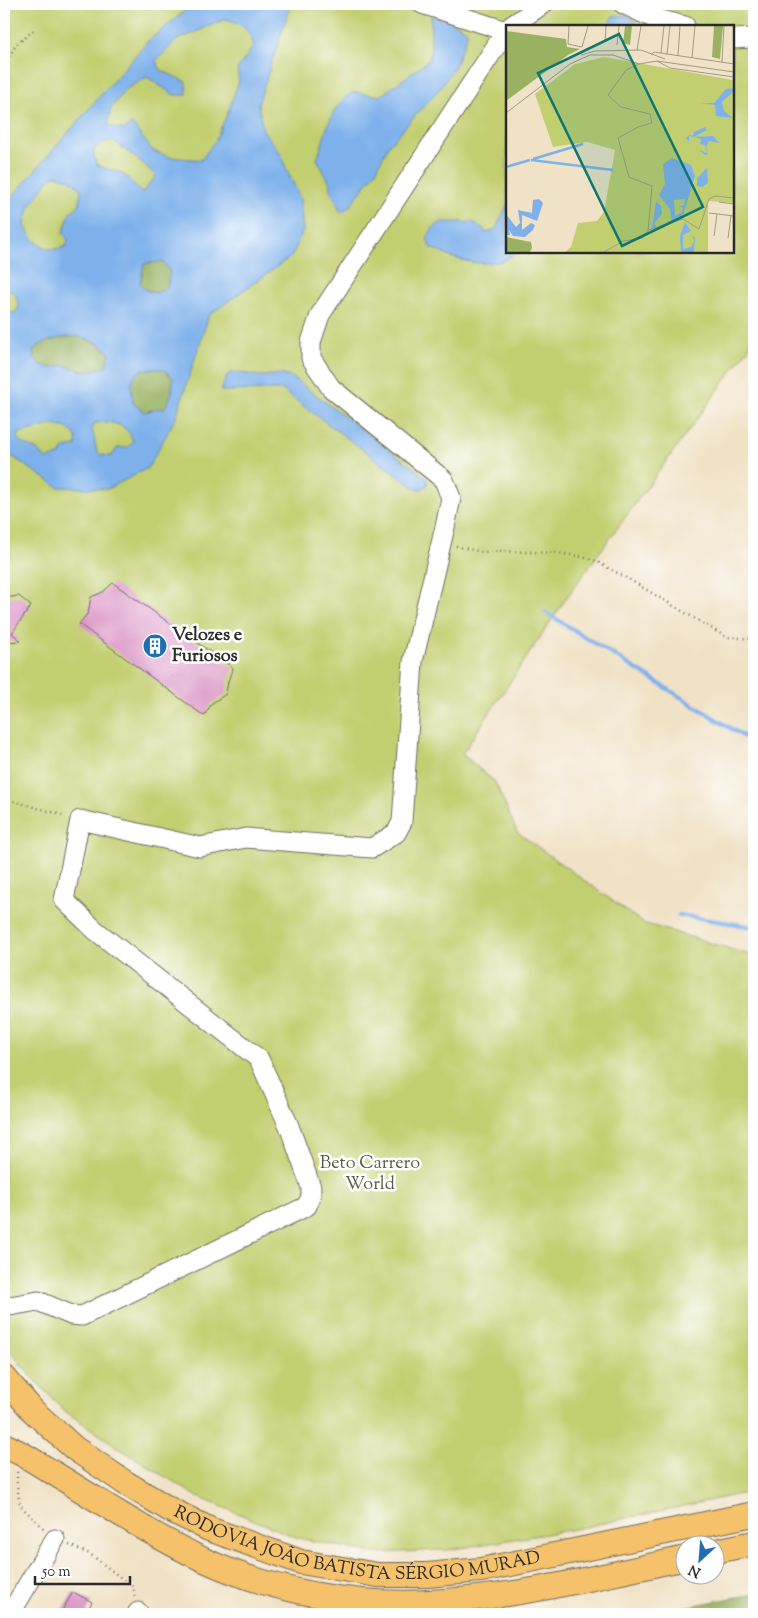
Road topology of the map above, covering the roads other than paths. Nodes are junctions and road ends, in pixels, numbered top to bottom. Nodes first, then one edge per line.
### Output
1 (422, 4) edge
2 (543, 4) edge
3 (623, 4) edge
4 (514, 25) edge
5 (681, 25) edge
6 (506, 28) edge
7 (506, 32) edge
8 (733, 38) edge
9 (754, 38) edge
10 (4, 1307) edge
11 (4, 1377) edge
12 (4, 1445) edge
13 (754, 1514) edge
14 (55, 1539) dead end
15 (754, 1543) edge
16 (726, 1549) edge
17 (676, 1560) edge
18 (10, 1614) edge

1 - 6 street
2 - 4 street
3 - 5 street
7 - 10 street
8 - 9 street
11 - 13 main road, RODOVIA JOÃO BATISTA SÉRGIO MURAD
12 - 17 main road, RODOVIA JOÃO BATISTA SÉRGIO MURAD
14 - 18 street
15 - 16 main road

